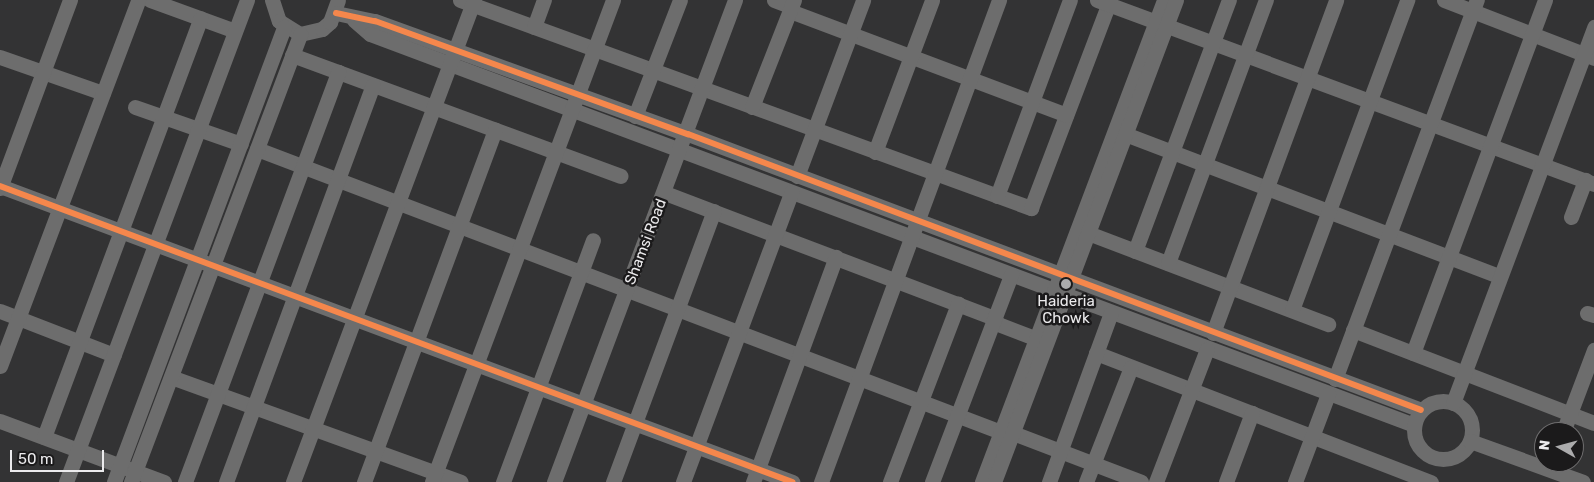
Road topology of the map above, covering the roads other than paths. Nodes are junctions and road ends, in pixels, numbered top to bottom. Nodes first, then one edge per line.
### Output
1 (70, 0) edge
2 (138, 0) edge
3 (150, 0) edge
4 (247, 0) edge
5 (272, 0) edge
6 (544, 0) edge
7 (613, 0) edge
8 (680, 0) edge
9 (735, 0) edge
10 (774, 0) edge
11 (863, 0) edge
12 (932, 0) edge
13 (999, 0) edge
14 (1070, 0) edge
15 (1164, 0) edge
16 (1176, 0) edge
17 (1229, 0) edge
18 (1266, 0) edge
19 (1336, 0) edge
20 (1407, 0) edge
21 (1444, 0) edge
22 (1545, 0) edge
23 (469, 2) edge
24 (1105, 2) edge
25 (337, 6) edge
26 (792, 6) edge
27 (1475, 6) edge
28 (201, 18) junction
29 (354, 20) junction
30 (1161, 24) junction
31 (284, 27) junction
32 (534, 27) junction
33 (1594, 27) edge
34 (235, 31) junction
35 (300, 34) junction
36 (851, 34) junction
37 (1532, 34) junction
38 (1213, 42) junction
39 (454, 49) junction
40 (595, 50) junction
41 (1246, 54) junction
42 (292, 55) junction
43 (0, 56) edge
44 (910, 56) junction
45 (1589, 56) edge
46 (448, 64) junction
47 (653, 71) junction
48 (43, 72) junction
49 (338, 72) junction
50 (1308, 76) junction
51 (970, 78) junction
52 (373, 85) junction
53 (703, 89) junction
54 (103, 93) junction
55 (578, 96) junction
56 (1370, 100) junction
57 (1032, 102) junction
58 (135, 107) dead end
59 (432, 107) junction
60 (752, 107) junction
61 (572, 111) junction
62 (1066, 115) junction
63 (635, 116) junction
64 (164, 117) junction
65 (1432, 122) junction
66 (198, 129) junction
67 (495, 130) junction
68 (815, 130) junction
69 (688, 134) junction
70 (1125, 134) junction
71 (1488, 142) junction
72 (241, 144) junction
73 (257, 149) junction
74 (681, 151) junction
75 (874, 152) junction
76 (1172, 152) junction
77 (557, 153) junction
78 (1541, 163) junction
79 (1205, 165) junction
80 (303, 167) junction
81 (934, 174) junction
82 (620, 176) dead end
83 (797, 176) junction
84 (338, 180) junction
85 (1590, 182) edge
86 (0, 187) edge
87 (1267, 188) junction
88 (665, 192) junction
89 (791, 193) junction
90 (997, 196) junction
91 (397, 203) junction
92 (60, 208) junction
93 (714, 211) junction
94 (1328, 212) junction
95 (1571, 217) dead end
96 (916, 222) junction
97 (459, 226) junction
98 (122, 231) junction
99 (1088, 233) junction
100 (776, 235) junction
101 (1389, 235) junction
102 (911, 238) junction
103 (593, 240) dead end
104 (156, 244) junction
105 (520, 250) junction
106 (1135, 251) junction
107 (836, 257) junction
108 (1448, 257) junction
109 (198, 260) junction
110 (1168, 263) junction
111 (213, 265) junction
112 (581, 273) junction
113 (1010, 275) junction
114 (1498, 276) junction
115 (1066, 279) junction
116 (895, 280) junction
117 (260, 282) junction
118 (1230, 287) junction
119 (627, 290) junction
120 (1060, 294) junction
121 (295, 295) junction
122 (958, 304) junction
123 (678, 309) junction
124 (1292, 310) junction
125 (0, 311) edge
126 (1111, 313) junction
127 (18, 318) junction
128 (355, 318) junction
129 (994, 318) junction
130 (1328, 324) dead end
131 (1353, 330) junction
132 (739, 333) junction
133 (1213, 333) junction
134 (1037, 339) junction
135 (417, 341) junction
136 (80, 342) junction
137 (1207, 349) junction
138 (1594, 350) edge
139 (1096, 353) junction
140 (1413, 353) junction
141 (114, 355) junction
142 (800, 356) junction
143 (477, 363) junction
144 (0, 366) edge
145 (1131, 367) junction
146 (1464, 372) junction
147 (171, 377) junction
148 (859, 378) junction
149 (1335, 378) junction
150 (539, 386) junction
151 (1192, 390) junction
152 (218, 394) junction
153 (1328, 394) junction
154 (920, 402) junction
155 (584, 403) junction
156 (1453, 403) junction
157 (254, 407) junction
158 (1421, 410) junction
159 (1252, 413) junction
160 (1570, 414) junction
161 (957, 416) junction
162 (0, 421) edge
163 (635, 422) junction
164 (1567, 422) edge
165 (1594, 423) edge
166 (1414, 425) junction
167 (313, 428) junction
168 (1007, 433) junction
169 (1312, 436) junction
170 (44, 437) junction
171 (1470, 441) junction
172 (697, 446) junction
173 (78, 450) junction
174 (376, 451) junction
175 (1060, 451) junction
176 (1432, 457) junction
177 (1093, 464) junction
178 (120, 466) junction
179 (1534, 466) edge
180 (1551, 472) edge
181 (756, 476) edge
182 (133, 477) edge
183 (434, 478) edge
184 (1425, 481) edge
185 (66, 482) edge
186 (114, 482) edge
187 (164, 482) edge
188 (185, 482) edge
189 (226, 482) edge
190 (293, 482) edge
191 (364, 482) edge
192 (461, 482) edge
193 (503, 482) edge
194 (554, 482) edge
195 (613, 482) edge
196 (683, 482) edge
197 (792, 482) edge
198 (821, 482) edge
199 (890, 482) edge
200 (932, 482) edge
201 (982, 482) edge
202 (994, 482) edge
203 (1049, 482) edge
204 (1086, 482) edge
205 (1141, 482) edge
206 (1156, 482) edge
207 (1226, 482) edge
208 (1295, 482) edge
209 (1583, 482) edge

1 - 48 street
2 - 54 street
3 - 28 street
4 - 34 street
5 - 31 street
6 - 32 street
7 - 40 street
8 - 47 street
9 - 53 street, Shamsi Road
10 - 26 street
11 - 36 street
12 - 44 street
13 - 51 street
14 - 57 street
15 - 30 street
16 - 30 street
17 - 38 street
18 - 41 street
19 - 50 street
20 - 56 street
21 - 27 street
22 - 37 street
23 - 32 street
23 - 39 street
24 - 30 street
24 - 62 street
25 - 29 street
25 - 35 street
26 - 36 street
26 - 60 street
27 - 37 street
27 - 65 street
28 - 34 street
28 - 64 street
29 - 39 street
29 - 46 street
30 - 38 street
30 - 70 street
30 - 115 street
31 - 35 street
31 - 72 street
32 - 40 street
33 - 45 street
34 - 66 street
35 - 42 street
36 - 44 street
36 - 68 street
37 - 45 street
37 - 71 street
38 - 41 street
38 - 76 street
39 - 46 street
39 - 55 street
40 - 47 street
40 - 55 street
41 - 50 street
41 - 79 street
42 - 49 street
42 - 73 street
43 - 48 street
44 - 51 street
44 - 75 street
45 - 78 street
46 - 59 street
46 - 61 street
47 - 53 street
47 - 63 street
48 - 54 street
48 - 86 street
49 - 52 street
49 - 80 street
50 - 56 street
50 - 87 street
51 - 57 street
51 - 81 street
52 - 59 street
52 - 84 street
53 - 60 street
53 - 69 street, Shamsi Road
54 - 92 street
55 - 61 street
55 - 63 street
56 - 65 street
56 - 94 street
57 - 62 street
57 - 90 street
58 - 64 street
59 - 67 street
59 - 91 street
60 - 68 street
61 - 74 street
61 - 77 street
62 - 90 street
63 - 69 street
64 - 66 street
64 - 98 street
65 - 71 street
65 - 101 street
66 - 72 street
66 - 104 street
67 - 77 street
67 - 97 street
68 - 75 street
68 - 83 street
69 - 74 street, Shamsi Road
69 - 83 street
70 - 76 street
70 - 99 street
71 - 78 street
71 - 108 street
72 - 109 street
73 - 80 street
73 - 111 street
74 - 88 street, Shamsi Road
74 - 89 street
75 - 81 street
76 - 79 street
76 - 106 street
77 - 82 street
77 - 105 street
78 - 85 street
78 - 114 street
79 - 87 street
79 - 110 street
80 - 84 street
80 - 117 street
81 - 90 street
81 - 96 street
83 - 96 street
84 - 91 street
84 - 121 street
85 - 95 street
86 - 92 street
87 - 94 street
87 - 118 street
88 - 93 street
88 - 119 street, Shamsi Road
89 - 100 street
89 - 102 street
91 - 97 street
91 - 128 street
92 - 98 street
92 - 127 street
93 - 100 street
93 - 123 street
94 - 101 street
94 - 124 street
96 - 102 street
96 - 115 street
97 - 105 street
97 - 135 street
98 - 104 street
98 - 136 street
99 - 106 street
99 - 115 street
100 - 107 street
100 - 132 street
101 - 108 street
101 - 131 street
102 - 113 street
102 - 116 street
103 - 112 street
104 - 109 street
104 - 141 street
105 - 112 street
105 - 143 street
106 - 110 street
107 - 116 street
107 - 142 street
108 - 114 street
108 - 140 street
109 - 111 street
109 - 178 street
110 - 118 street
111 - 117 street
111 - 147 street
112 - 119 street
112 - 150 street
113 - 120 street
113 - 129 street
114 - 146 street
115 - 120 street
115 - 133 street
116 - 122 street
116 - 148 street
117 - 121 street
117 - 152 street
118 - 124 street
118 - 133 street
119 - 123 street
119 - 155 street, Shamsi Road
120 - 126 street
120 - 134 street
120 - 168 street
121 - 128 street
121 - 157 street
122 - 129 street
122 - 154 street
123 - 132 street
123 - 163 street
124 - 130 street
125 - 127 street
126 - 137 street
126 - 139 street
127 - 136 street
127 - 144 street
128 - 135 street
128 - 167 street
129 - 134 street
129 - 161 street
131 - 140 street
131 - 149 street
132 - 142 street
132 - 172 street
133 - 149 street
134 - 168 street
135 - 143 street
135 - 174 street
136 - 141 street
136 - 170 street
137 - 151 street
137 - 153 street
138 - 160 street
139 - 145 street
139 - 175 street
140 - 146 street
141 - 173 street
142 - 148 street
142 - 181 street
143 - 150 street
143 - 183 street
145 - 151 street
145 - 177 street
146 - 156 street
146 - 160 street
147 - 152 street
147 - 182 street
148 - 154 street
148 - 198 street
149 - 158 street
150 - 155 street
150 - 193 street
151 - 159 street
151 - 206 street
152 - 157 street
152 - 188 street
153 - 166 street
153 - 169 street
154 - 161 street
154 - 199 street
155 - 163 street
155 - 194 street, Shamsi Road
156 - 158 street
156 - 171 street
157 - 167 street
157 - 189 street
158 - 166 street
159 - 169 street
159 - 207 street
160 - 164 street
160 - 165 street
161 - 168 street
161 - 200 street
162 - 170 street
163 - 172 street
163 - 195 street
166 - 176 street
167 - 174 street
167 - 190 street
168 - 175 street
168 - 201 street
168 - 202 street
169 - 184 street
169 - 208 street
170 - 173 street
171 - 176 street
171 - 179 street
172 - 181 street
172 - 196 street
173 - 178 street
173 - 185 street
174 - 183 street
174 - 191 street
175 - 177 street
175 - 203 street
176 - 184 street
177 - 204 street
177 - 205 street
178 - 182 street
178 - 186 street
180 - 209 street
181 - 197 street
182 - 187 street
183 - 192 street

